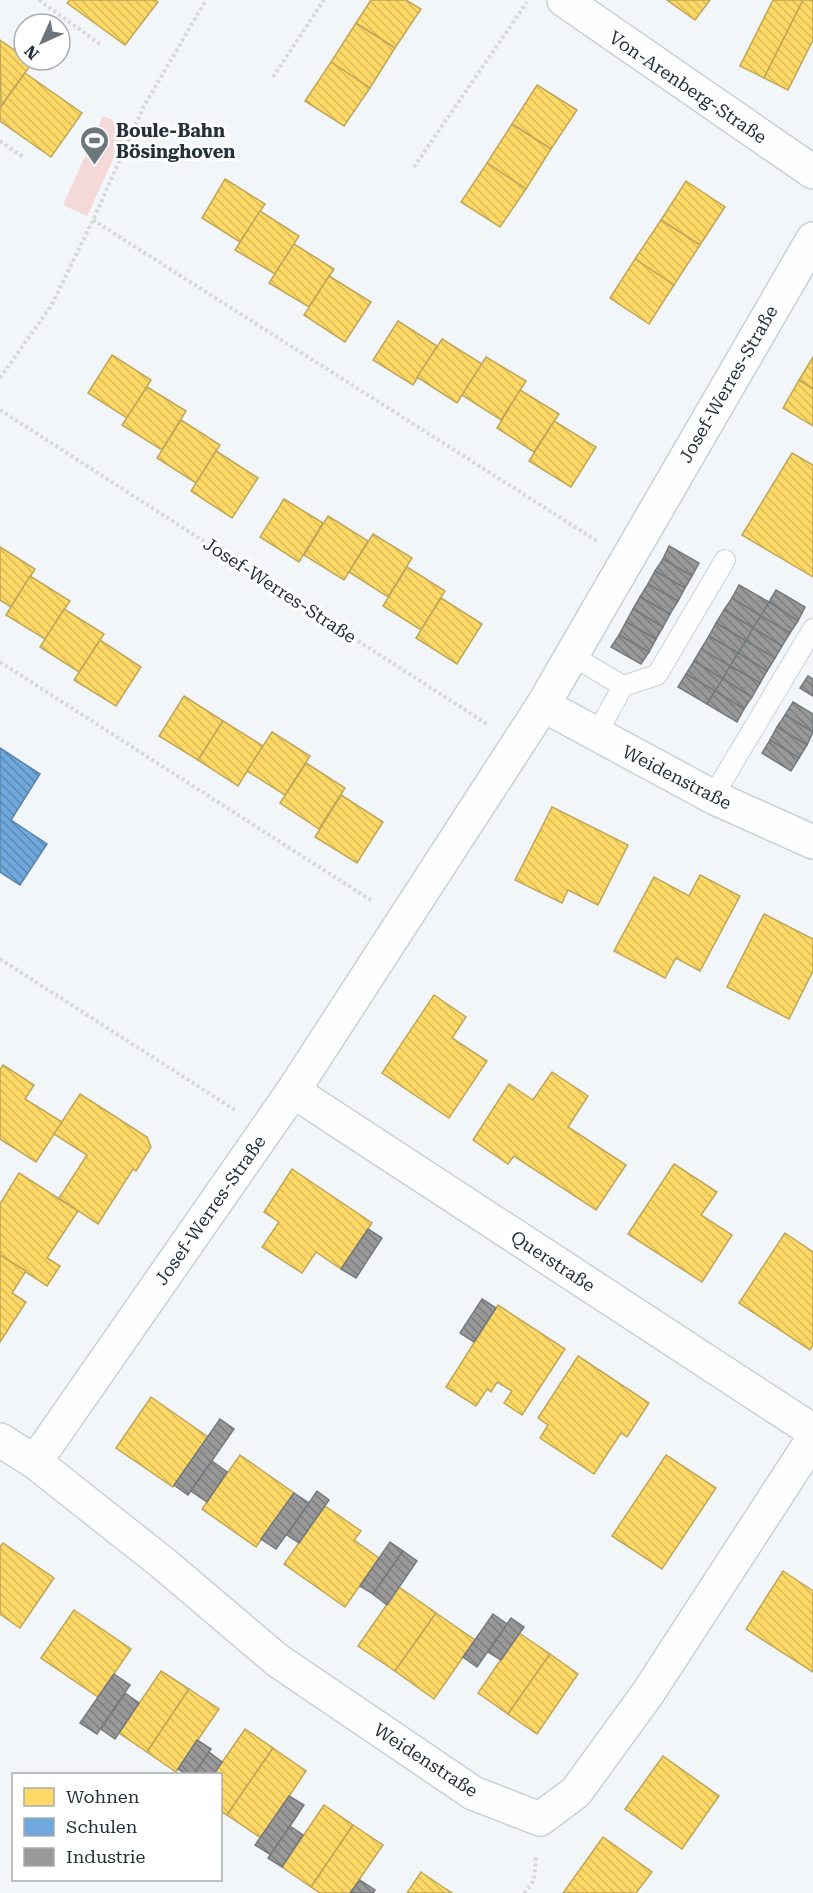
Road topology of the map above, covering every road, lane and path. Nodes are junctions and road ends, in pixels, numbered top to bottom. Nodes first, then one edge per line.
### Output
1 (39, 0) edge
2 (206, 0) edge
3 (324, 0) edge
4 (528, 0) edge
5 (564, 0) edge
6 (100, 44) dead end
7 (273, 77) dead end
8 (0, 141) edge
9 (23, 157) dead end
10 (414, 167) dead end
11 (813, 172) edge
12 (93, 220) junction
13 (813, 239) edge
14 (0, 378) edge
15 (0, 410) edge
16 (626, 559) junction
17 (725, 560) dead end
18 (813, 629) edge
19 (571, 655) junction
20 (0, 662) edge
21 (624, 686) junction
22 (543, 705) junction
23 (596, 735) junction
24 (518, 744) junction
25 (715, 798) junction
26 (813, 842) edge
27 (403, 921) junction
28 (0, 959) edge
29 (293, 1091) junction
30 (266, 1130) junction
31 (813, 1431) edge
32 (813, 1439) edge
33 (0, 1440) edge
34 (35, 1462) junction

1 - 6 path
2 - 12 path
3 - 7 path
4 - 10 path
5 - 11 street, Von-Arenberg-Straße
8 - 9 path
12 - 14 path
12 - 16 path
13 - 16 street, Josef-Werres-Straße
15 - 24 path, Josef-Werres-Straße
16 - 19 street, Josef-Werres-Straße
17 - 21 lane
18 - 25 lane
19 - 21 lane
19 - 22 street, Josef-Werres-Straße
20 - 27 path
21 - 23 lane
22 - 23 street, Weidenstraße
22 - 24 street, Josef-Werres-Straße
23 - 25 street, Weidenstraße
24 - 27 street, Josef-Werres-Straße
25 - 26 street, Weidenstraße
27 - 29 street, Josef-Werres-Straße
28 - 30 path
29 - 30 street, Josef-Werres-Straße
29 - 31 street, Querstraße
30 - 34 street, Josef-Werres-Straße
32 - 34 street, Weidenstraße
33 - 34 street

